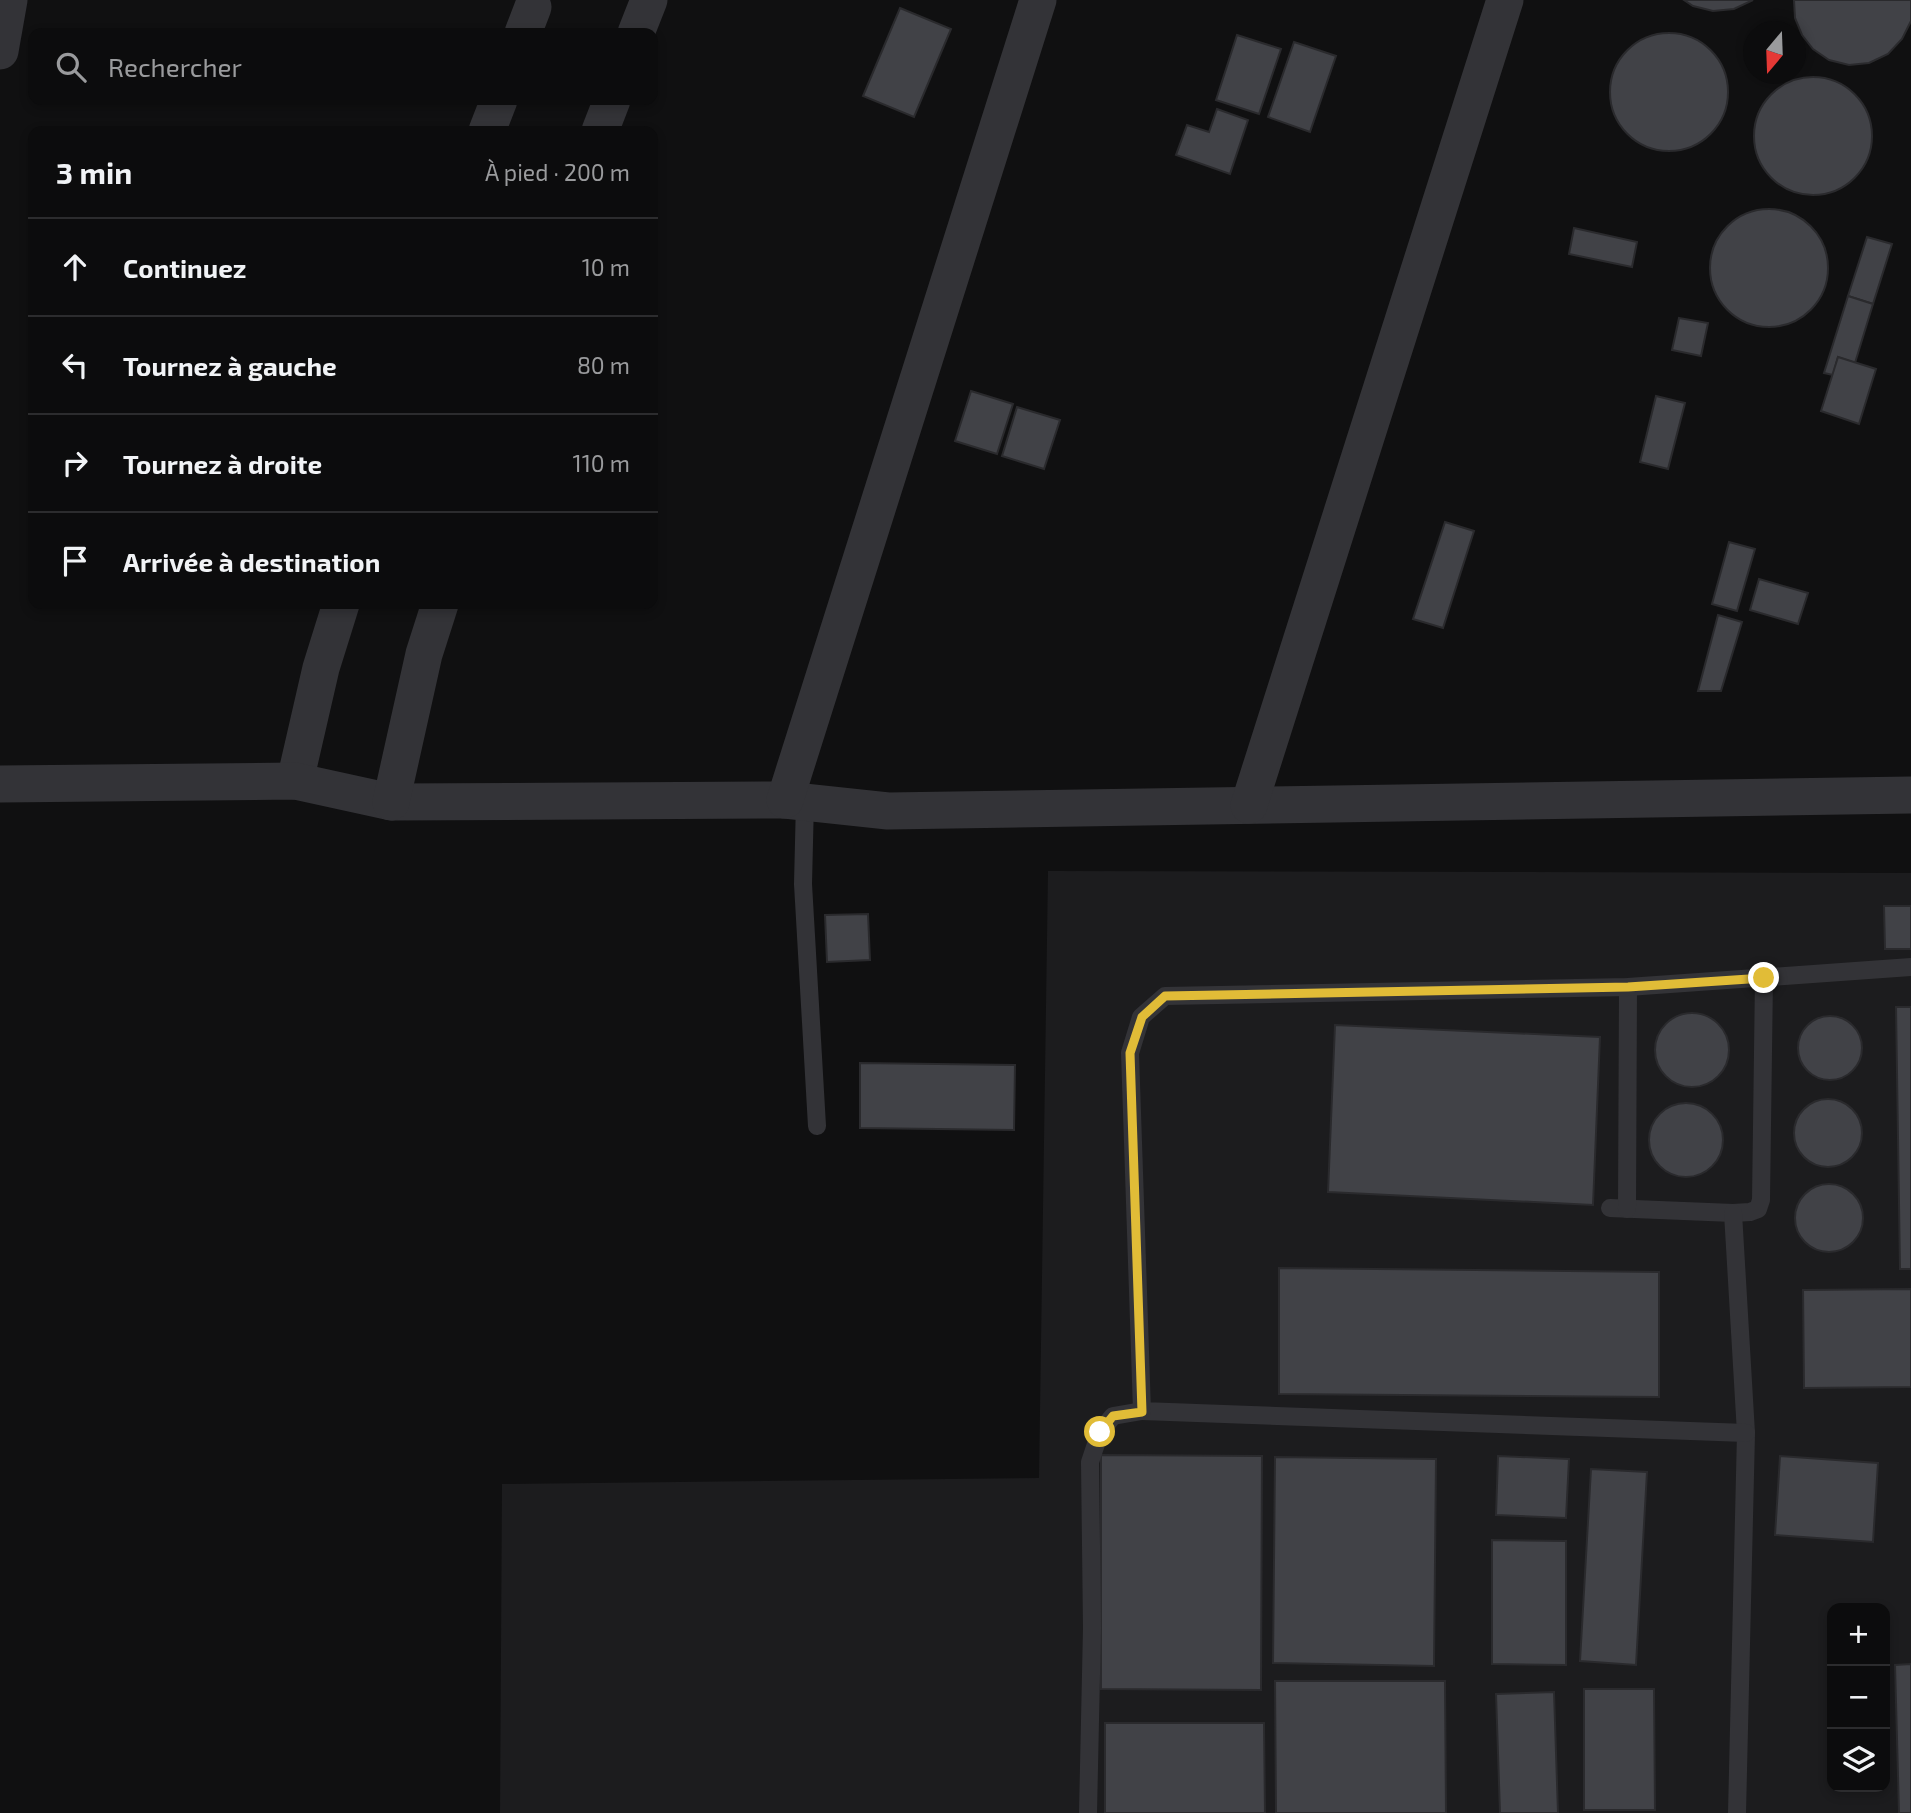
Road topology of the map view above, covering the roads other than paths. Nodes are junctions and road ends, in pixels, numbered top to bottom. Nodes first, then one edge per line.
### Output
1 (9, 0) edge
2 (649, 0) edge
3 (1038, 0) edge
4 (1505, 0) edge
5 (638, 28) edge
6 (0, 51) edge
7 (497, 105) edge
8 (610, 105) edge
9 (489, 126) edge
10 (602, 126) edge
11 (339, 609) edge
12 (438, 609) edge
13 (295, 781) junction
14 (0, 784) edge
15 (1911, 795) edge
16 (795, 800) junction
17 (391, 802) junction
18 (1249, 805) junction
19 (1911, 967) edge
20 (1764, 978) junction
21 (1628, 987) junction
22 (817, 1126) dead end
23 (1733, 1213) junction
24 (1142, 1412) junction
25 (1746, 1433) junction
26 (1088, 1813) edge
27 (1737, 1813) edge

1 - 6 street
2 - 5 street
3 - 16 street
4 - 18 street
7 - 9 street
8 - 10 street
11 - 13 street
12 - 17 street
13 - 14 street
13 - 17 street
15 - 18 street
16 - 17 street
16 - 18 street
16 - 22 lane
19 - 20 lane
20 - 21 lane
20 - 23 lane
21 - 23 lane
21 - 24 lane
23 - 25 lane
24 - 25 lane
24 - 26 lane
25 - 27 lane

